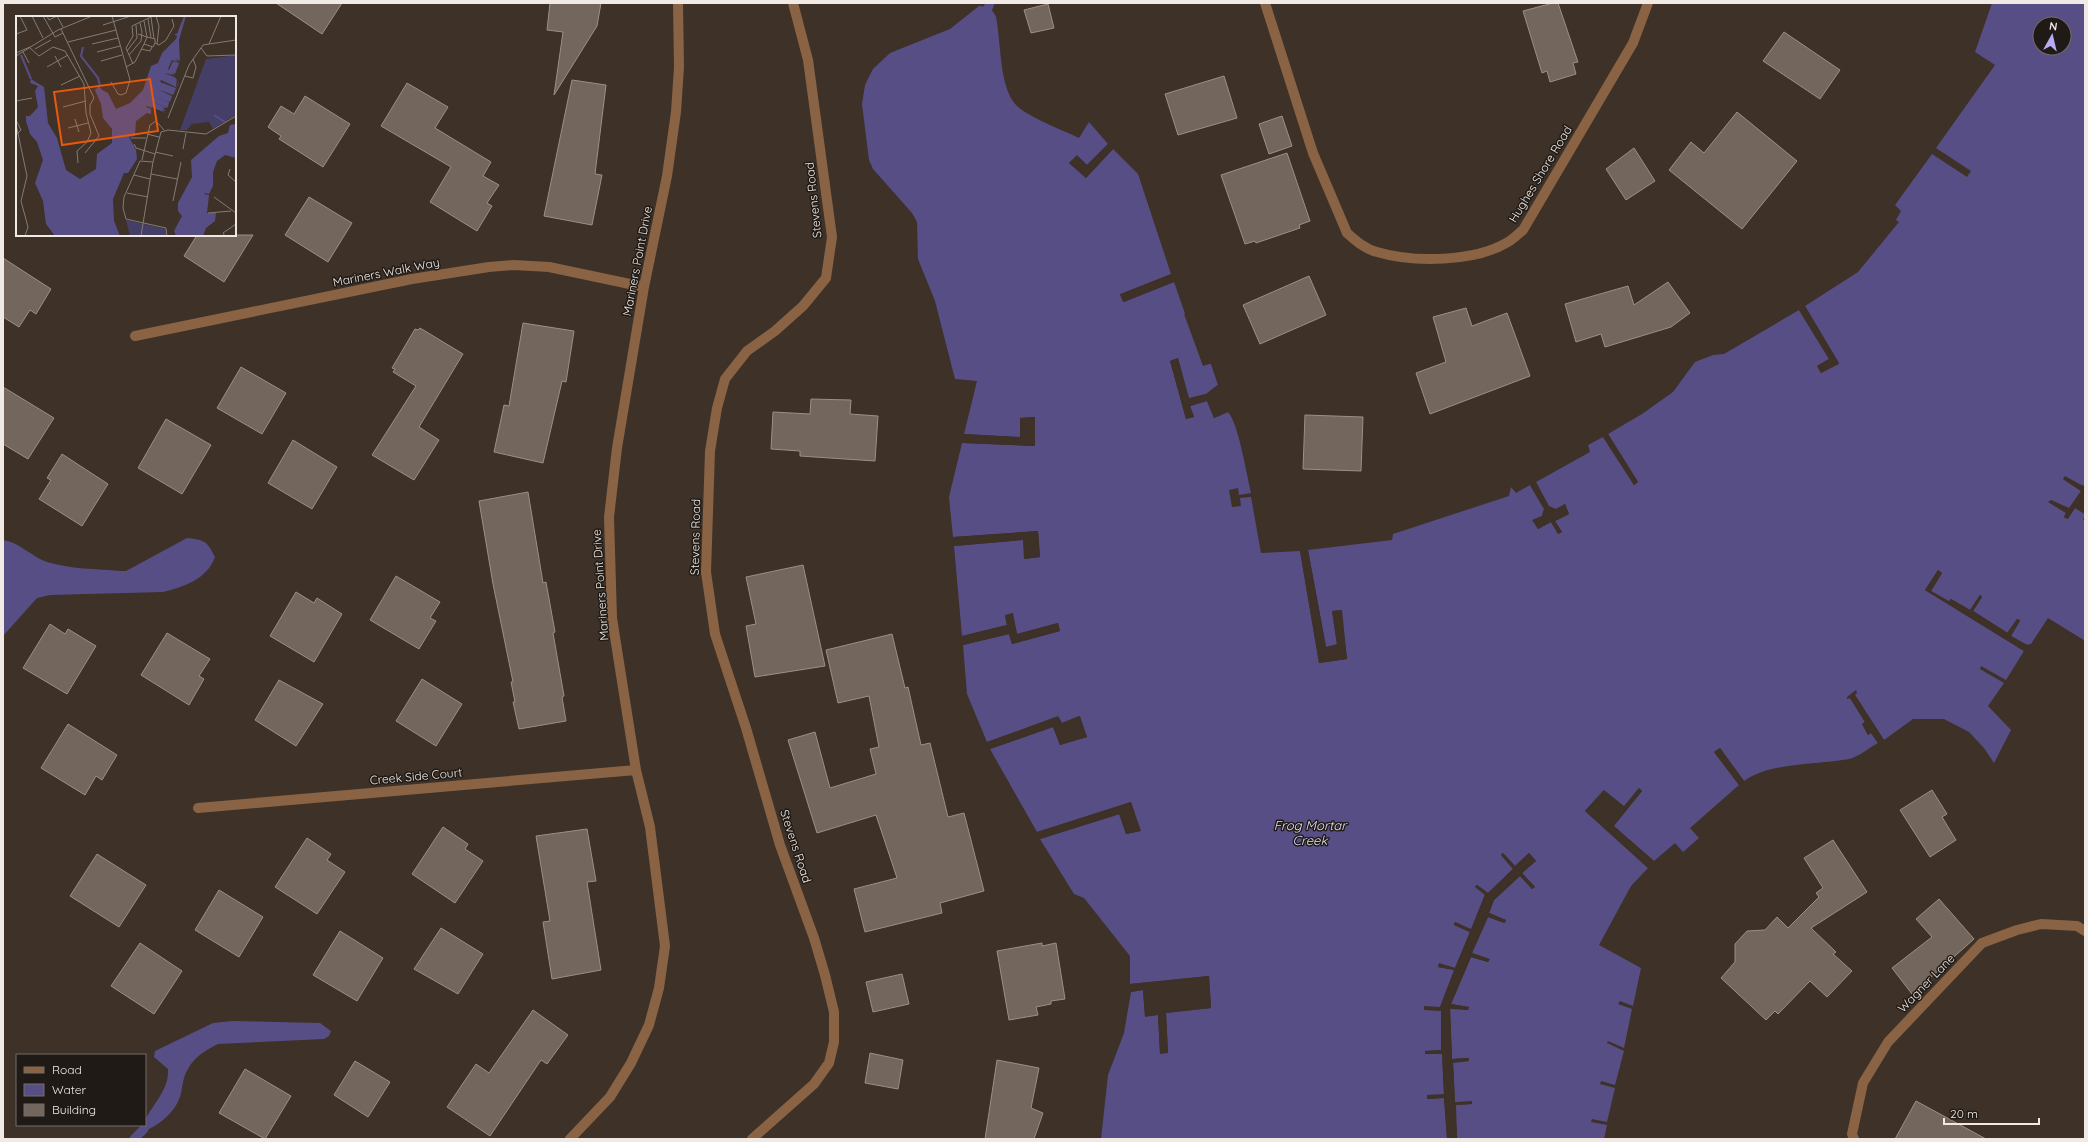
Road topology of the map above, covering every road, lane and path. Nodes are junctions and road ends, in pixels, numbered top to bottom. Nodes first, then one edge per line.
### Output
1 (678, 3) edge
2 (793, 3) edge
3 (1265, 3) edge
4 (1648, 3) edge
5 (644, 287) junction
6 (135, 336) dead end
7 (636, 770) junction
8 (198, 808) dead end
9 (2085, 931) edge
10 (570, 1139) edge
11 (752, 1139) edge
12 (1854, 1139) edge

1 - 5 street, Mariners Point Drive
2 - 11 street, Stevens Road
3 - 4 street, Hughes Shore Road
5 - 6 street, Mariners Walk Way
5 - 7 street, Mariners Point Drive
7 - 8 street, Creek Side Court
7 - 10 street, Mariners Point Drive
9 - 12 street, Wagner Lane

